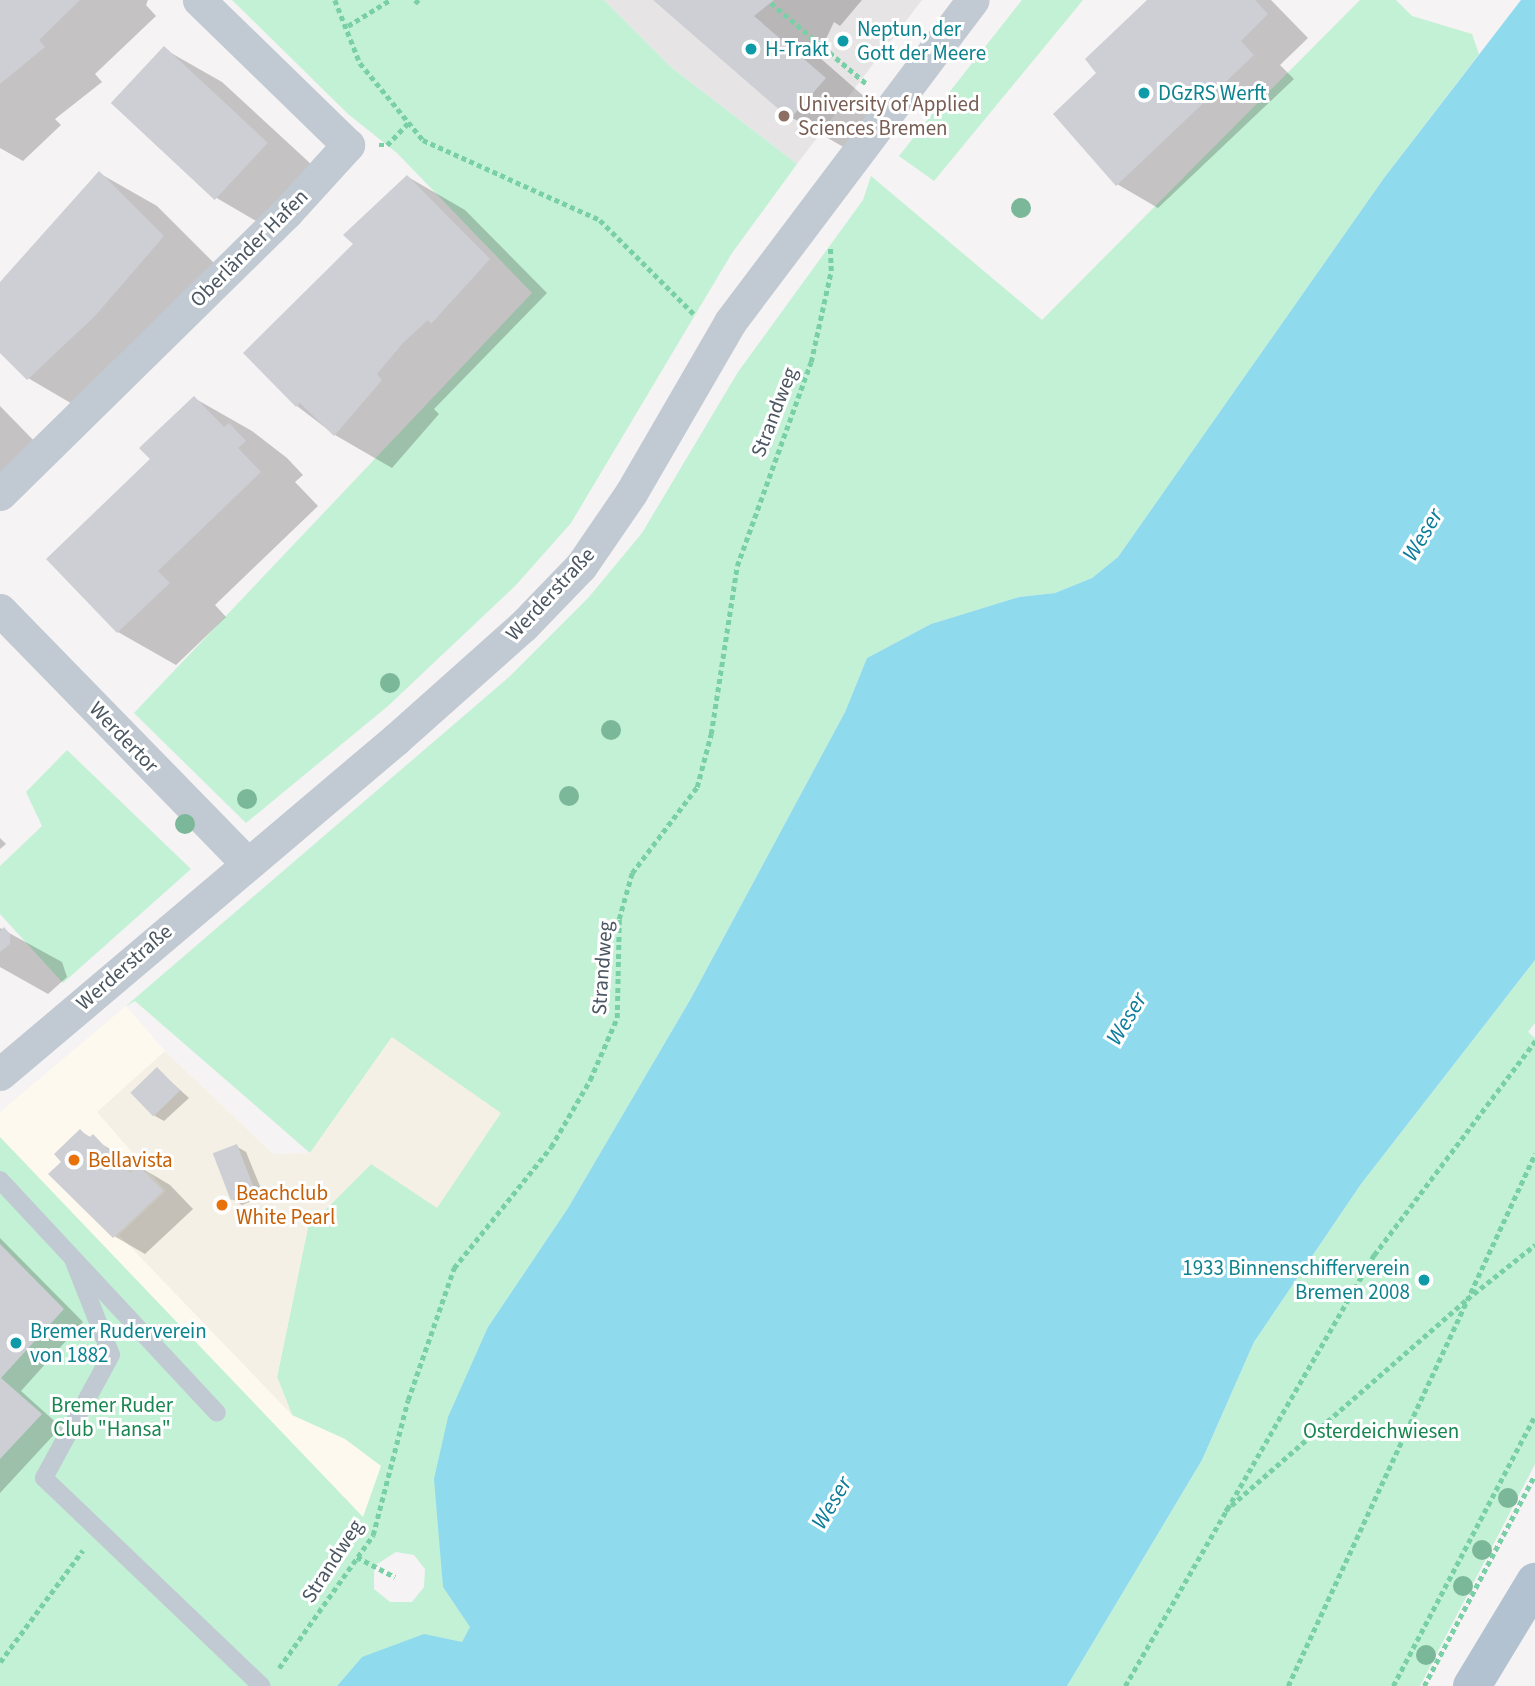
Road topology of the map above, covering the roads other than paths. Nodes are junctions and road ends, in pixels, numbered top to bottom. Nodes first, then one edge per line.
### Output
1 (199, 0) edge
2 (973, 0) edge
3 (0, 494) edge
4 (0, 610) edge
5 (247, 863) junction
6 (0, 1074) edge
7 (0, 1180) edge
8 (73, 1259) junction
9 (218, 1413) dead end
10 (1535, 1582) edge
11 (268, 1681) edge
12 (1472, 1686) edge

1 - 3 street, Oberländer Hafen
2 - 5 street, Werderstraße
4 - 5 street, Werdertor
5 - 6 street, Werderstraße
7 - 8 lane
8 - 9 lane
8 - 11 lane
10 - 12 main road

